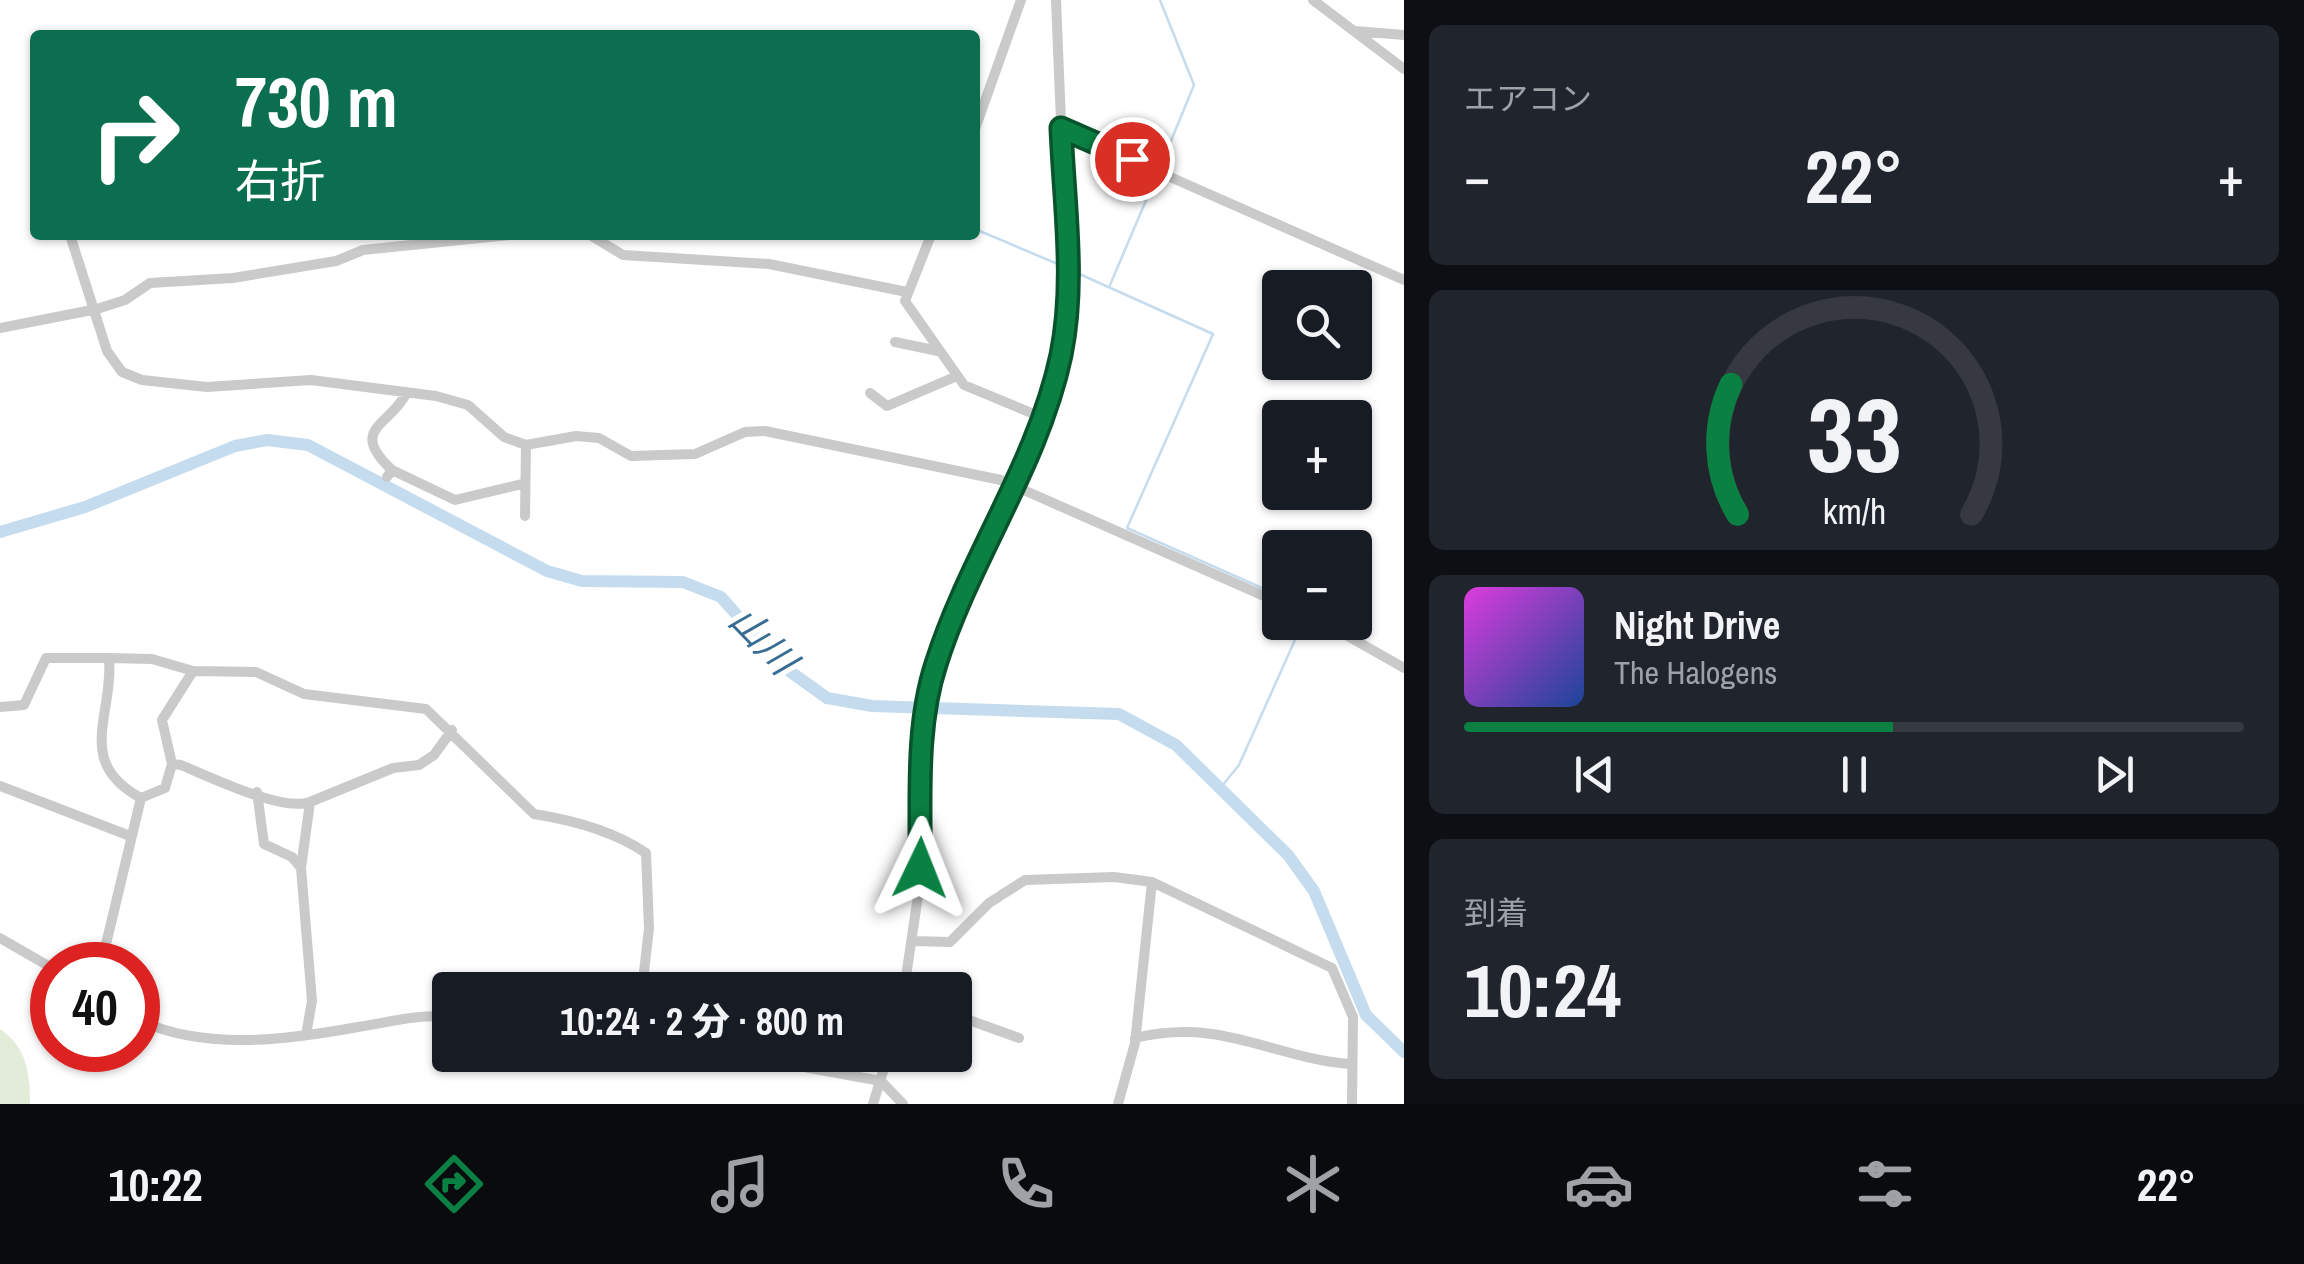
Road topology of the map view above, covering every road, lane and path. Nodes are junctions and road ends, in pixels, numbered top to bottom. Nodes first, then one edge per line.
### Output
1 (1021, 0) edge
2 (1056, 0) edge
3 (1313, 0) edge
4 (1354, 30) junction
5 (1404, 35) edge
6 (1404, 69) edge
7 (980, 115) edge
8 (1061, 128) junction
9 (72, 240) edge
10 (460, 240) edge
11 (599, 240) edge
12 (929, 240) edge
13 (1404, 280) edge
14 (908, 292) junction
15 (97, 309) junction
16 (0, 328) edge
17 (896, 342) dead end
18 (938, 351) junction
19 (957, 376) junction
20 (407, 392) junction
21 (870, 393) dead end
22 (1041, 417) junction
23 (526, 445) junction
24 (522, 484) junction
25 (1012, 484) junction
26 (525, 516) dead end
27 (1262, 595) edge
28 (1353, 640) edge
29 (109, 658) junction
30 (1404, 668) edge
31 (193, 670) junction
32 (0, 707) edge
33 (452, 730) junction
34 (172, 764) junction
35 (0, 786) edge
36 (257, 792) junction
37 (141, 798) junction
38 (310, 802) junction
39 (130, 836) junction
40 (301, 868) junction
41 (1152, 882) junction
42 (0, 938) edge
43 (914, 941) junction
44 (107, 942) edge
45 (30, 955) edge
46 (644, 972) edge
47 (908, 972) edge
48 (432, 1017) edge
49 (972, 1020) edge
50 (160, 1028) edge
51 (306, 1035) junction
52 (1019, 1038) dead end
53 (1136, 1038) junction
54 (1351, 1064) junction
55 (832, 1072) edge
56 (883, 1072) edge
57 (881, 1081) junction
58 (873, 1104) edge
59 (903, 1104) edge
60 (1118, 1104) edge
61 (1352, 1104) edge

1 - 7 street
2 - 8 street
3 - 4 street
4 - 5 street
4 - 6 street
8 - 13 street
8 - 22 street
9 - 15 street
10 - 15 street
11 - 14 street
12 - 14 street
14 - 18 street
15 - 16 street
15 - 20 street
17 - 18 street
18 - 19 street
19 - 21 street
19 - 22 street
20 - 23 street
20 - 24 street
22 - 25 street
23 - 24 street
23 - 25 street
24 - 26 street
25 - 27 street
25 - 43 street
28 - 30 street
29 - 31 street
29 - 32 street
29 - 37 street
31 - 33 street
31 - 34 street
33 - 38 street
33 - 46 street
34 - 36 street
34 - 37 street
35 - 39 street
36 - 38 street
36 - 40 street
37 - 39 street
38 - 40 street
39 - 44 street
40 - 51 street
41 - 43 street
41 - 53 street
41 - 54 street
42 - 45 street
43 - 47 street
48 - 51 street
49 - 52 street
50 - 51 street
53 - 54 street
53 - 60 street
54 - 61 street
55 - 57 street
56 - 57 street
57 - 58 street
57 - 59 street

